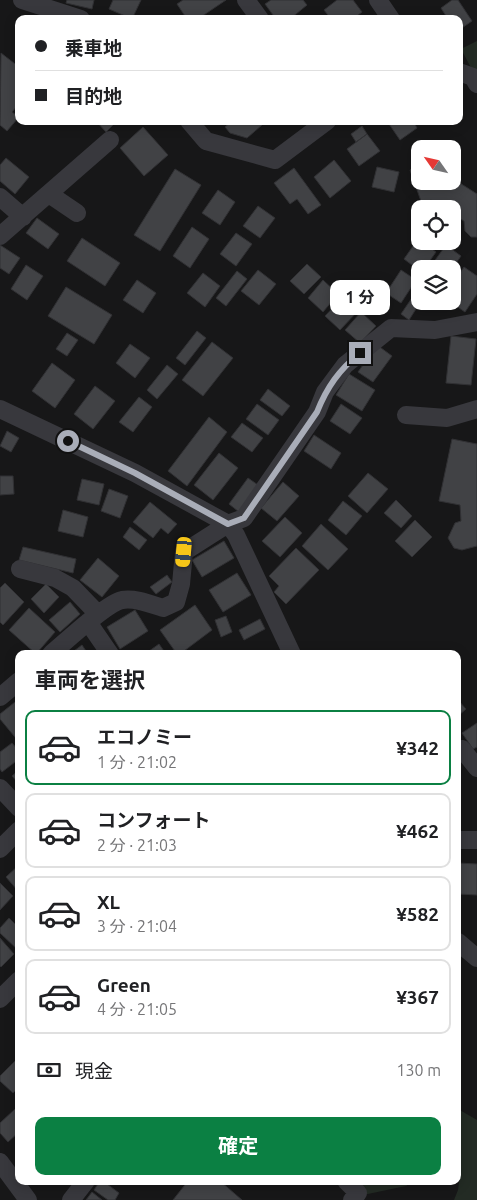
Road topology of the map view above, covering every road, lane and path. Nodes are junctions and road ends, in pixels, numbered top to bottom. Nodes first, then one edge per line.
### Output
1 (22, 0) edge
2 (246, 0) edge
3 (378, 0) edge
4 (69, 15) edge
5 (257, 15) edge
6 (388, 15) edge
7 (463, 73) edge
8 (477, 84) edge
9 (192, 125) edge
10 (322, 125) edge
11 (110, 140) dead end
12 (49, 194) junction
13 (0, 197) edge
14 (78, 213) dead end
15 (22, 217) junction
16 (0, 236) edge
17 (477, 322) edge
18 (0, 409) edge
19 (477, 409) edge
20 (406, 416) dead end
21 (228, 524) junction
22 (20, 569) dead end
23 (93, 618) junction
24 (56, 650) edge
25 (108, 650) edge
26 (290, 650) edge
27 (15, 685) edge
28 (0, 698) edge
29 (462, 749) dead end
30 (477, 768) edge
31 (0, 788) edge
32 (15, 804) edge
33 (15, 834) edge
34 (461, 840) edge
35 (477, 840) edge
36 (0, 850) edge
37 (461, 945) edge
38 (477, 958) edge
39 (15, 984) edge
40 (0, 999) edge
41 (0, 1162) edge
42 (15, 1182) edge
43 (17, 1185) edge
44 (83, 1185) edge
45 (350, 1185) edge
46 (28, 1200) edge
47 (71, 1200) edge
48 (352, 1200) edge

1 - 4 street
2 - 5 street
3 - 6 street
7 - 8 street
9 - 10 street
11 - 12 street
12 - 14 street
12 - 15 street
13 - 15 street
15 - 16 street
17 - 21 street
18 - 21 street
19 - 20 street
21 - 23 street
21 - 26 street
22 - 23 street
23 - 24 street
23 - 25 street
27 - 28 street
29 - 30 street
31 - 32 street
33 - 36 street
34 - 35 street
37 - 38 street
39 - 40 street
41 - 42 street
43 - 46 street
44 - 47 street
45 - 48 street

